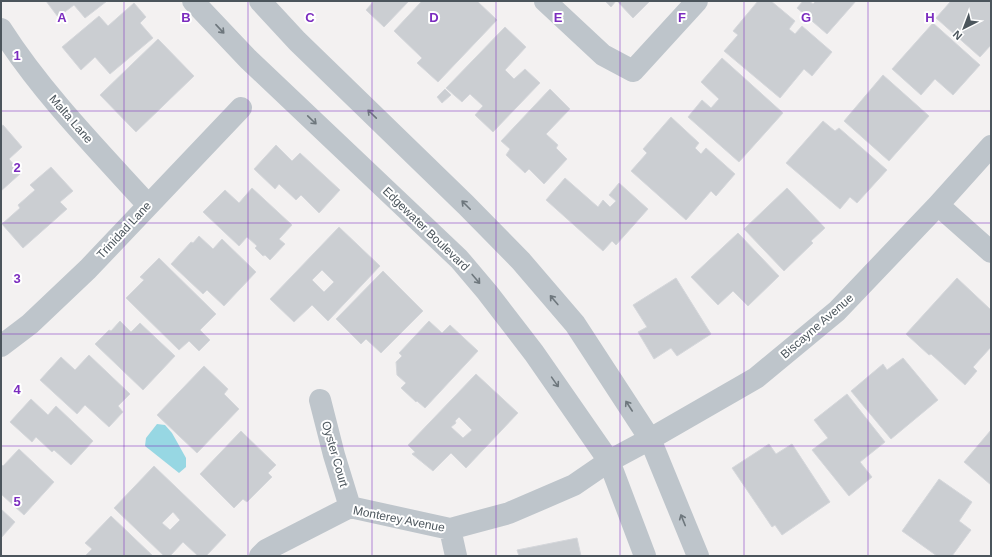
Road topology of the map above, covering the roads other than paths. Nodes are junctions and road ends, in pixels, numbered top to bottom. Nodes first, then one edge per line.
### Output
1 (193, 1) edge
2 (260, 1) edge
3 (545, 1) edge
4 (697, 1) edge
5 (1, 29) edge
6 (241, 108) dead end
7 (991, 146) edge
8 (148, 205) junction
9 (938, 205) junction
10 (991, 252) edge
11 (1, 346) edge
12 (320, 400) dead end
13 (650, 439) junction
14 (609, 461) junction
15 (350, 507) junction
16 (450, 529) junction
17 (260, 556) edge
18 (456, 556) edge
19 (645, 556) edge
20 (698, 556) edge

1 -> 14 street, Edgewater Boulevard
13 -> 2 street
3 - 4 street
5 - 8 street, Malta Lane
6 - 8 street, Trinidad Lane
7 - 9 street, Biscayne Avenue
8 - 11 street, Trinidad Lane
9 - 10 street
9 - 13 street, Biscayne Avenue
12 - 15 street, Oyster Court
13 - 14 street, Monterey Avenue
20 -> 13 street
14 - 16 street, Monterey Avenue
14 - 19 street, Edgewater Boulevard
15 - 16 street, Monterey Avenue
15 - 17 street, Monterey Avenue
16 - 18 street

